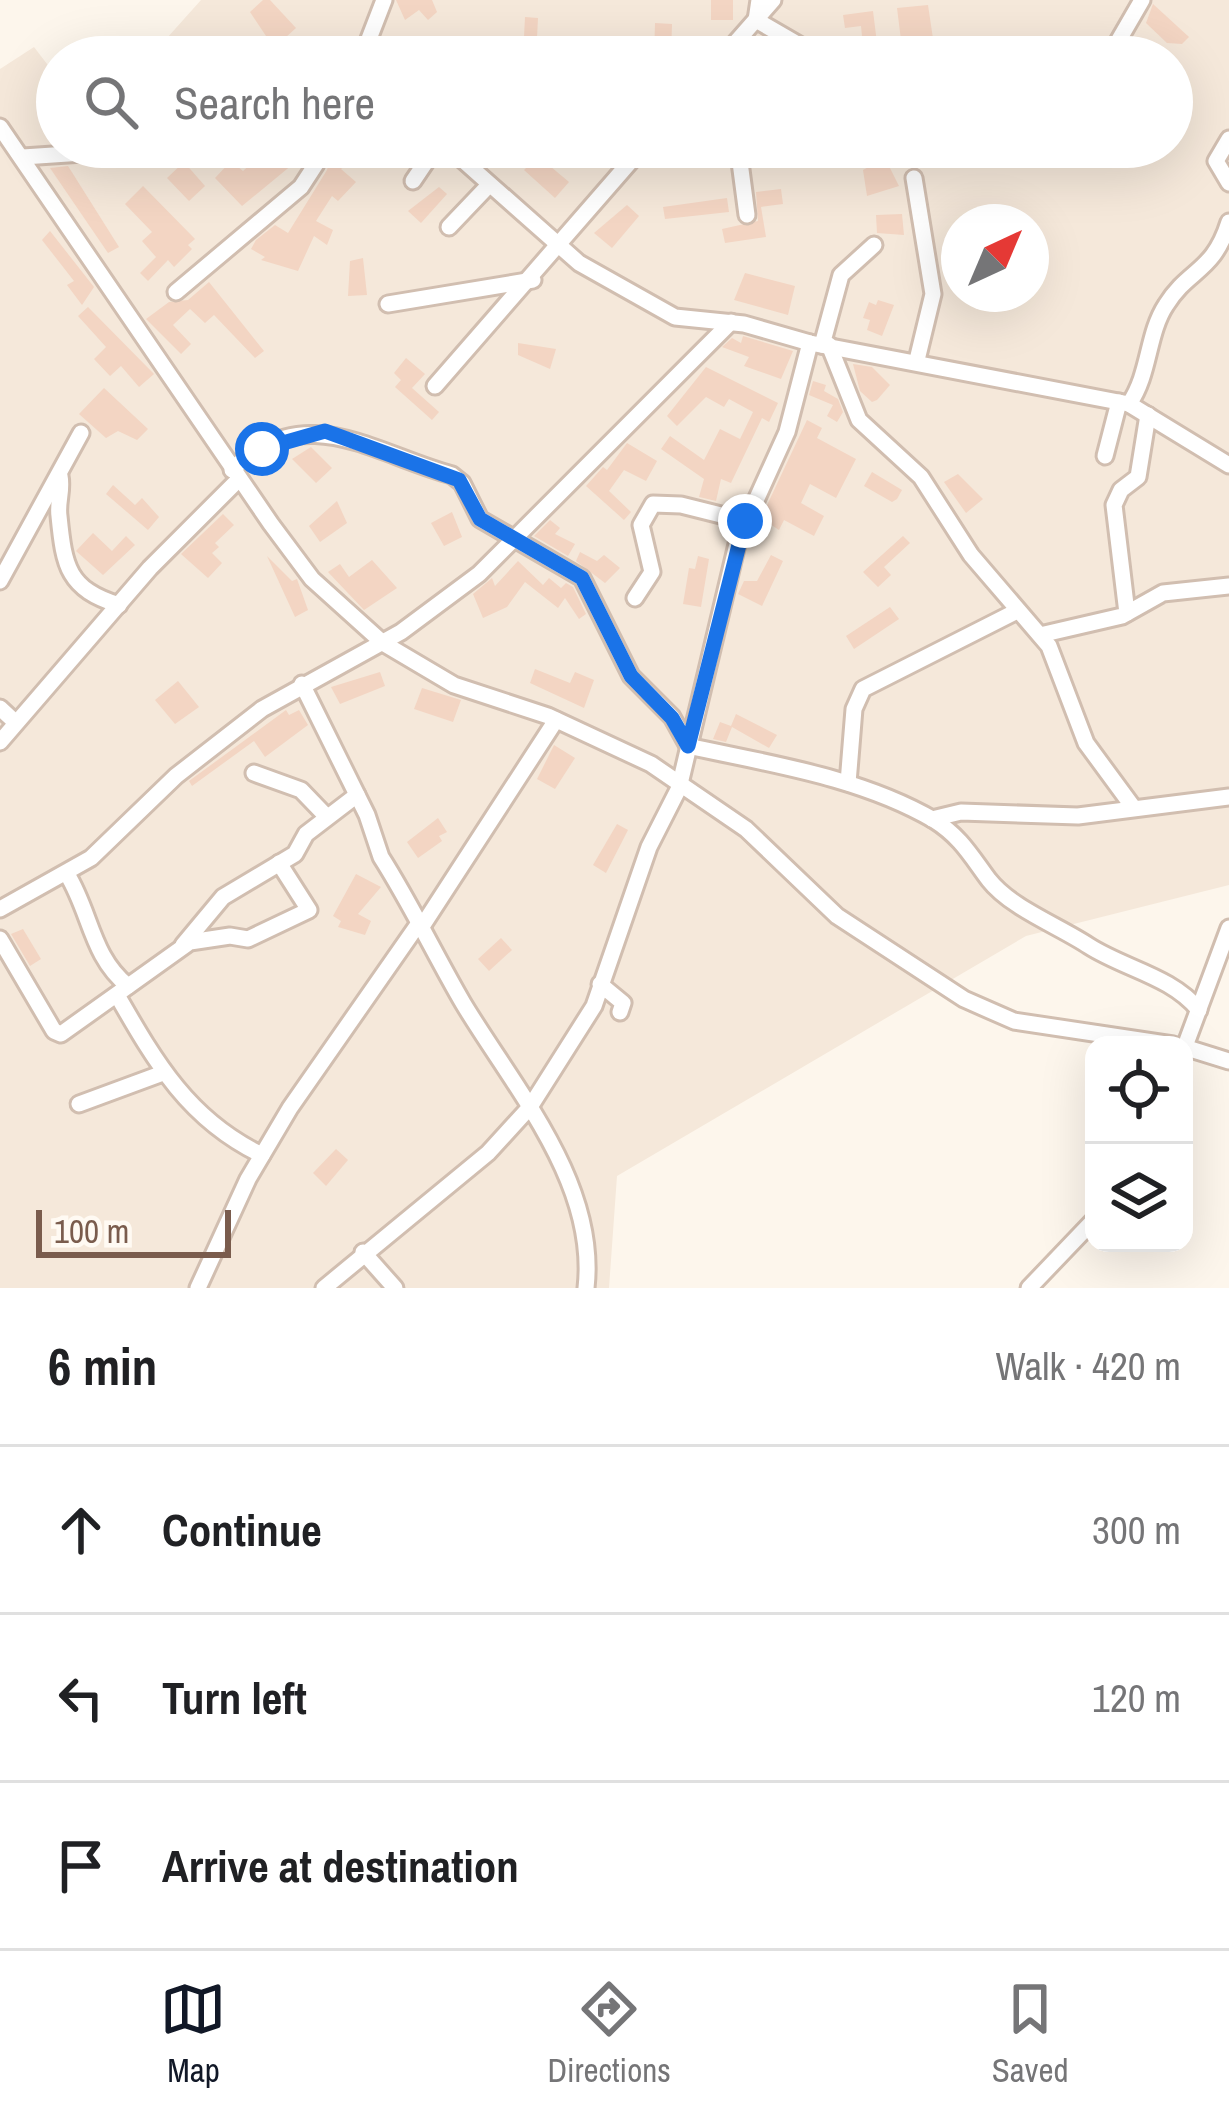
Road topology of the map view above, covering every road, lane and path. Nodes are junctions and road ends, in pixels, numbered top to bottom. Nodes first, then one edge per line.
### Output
1 (384, 0) edge
2 (759, 0) edge
3 (773, 0) edge
4 (1142, 0) edge
5 (755, 20) junction
6 (370, 36) edge
7 (741, 36) edge
8 (783, 36) edge
9 (1121, 36) edge
10 (0, 128) edge
11 (1229, 139) edge
12 (36, 156) edge
13 (22, 157) junction
14 (313, 168) edge
15 (422, 168) edge
16 (471, 168) edge
17 (624, 168) edge
18 (741, 168) edge
19 (914, 178) dead end
20 (413, 181) dead end
21 (1229, 183) edge
22 (489, 185) junction
23 (747, 215) dead end
24 (1229, 222) edge
25 (448, 227) dead end
26 (558, 243) junction
27 (874, 245) dead end
28 (533, 280) junction
29 (176, 292) dead end
30 (388, 304) dead end
31 (731, 322) junction
32 (820, 344) junction
33 (917, 360) junction
34 (435, 386) dead end
35 (1124, 403) junction
36 (1148, 415) junction
37 (81, 433) dead end
38 (1105, 456) dead end
39 (1229, 465) edge
40 (59, 474) junction
41 (235, 474) junction
42 (745, 521) junction
43 (518, 540) junction
44 (0, 580) edge
45 (1229, 586) edge
46 (635, 598) dead end
47 (119, 605) junction
48 (1016, 612) junction
49 (1127, 613) junction
50 (1040, 634) junction
51 (383, 643) junction
52 (302, 684) junction
53 (0, 708) edge
54 (556, 720) junction
55 (16, 722) junction
56 (0, 742) edge
57 (688, 746) junction
58 (254, 773) dead end
59 (848, 783) junction
60 (680, 788) junction
61 (357, 795) junction
62 (1229, 797) edge
63 (1133, 807) junction
64 (327, 817) junction
65 (932, 819) junction
66 (279, 863) junction
67 (67, 874) junction
68 (0, 909) edge
69 (420, 926) junction
70 (1229, 928) edge
71 (0, 939) edge
72 (181, 948) junction
73 (601, 984) junction
74 (123, 990) junction
75 (1199, 1010) junction
76 (620, 1012) dead end
77 (1113, 1036) edge
78 (1189, 1036) edge
79 (1193, 1051) edge
80 (1229, 1061) edge
81 (163, 1073) junction
82 (79, 1104) dead end
83 (530, 1107) junction
84 (262, 1155) junction
85 (1085, 1229) edge
86 (363, 1252) junction
87 (198, 1288) edge
88 (324, 1288) edge
89 (394, 1288) edge
90 (586, 1288) edge
91 (1029, 1288) edge

1 - 6 street
2 - 5 street
3 - 5 street
4 - 9 street
5 - 7 street
5 - 8 street
10 - 13 street
11 - 21 street
12 - 13 street
13 - 41 street
14 - 29 street
15 - 20 street
16 - 22 street
17 - 26 street
18 - 23 street
19 - 33 street
22 - 25 street
22 - 26 street
24 - 35 street
26 - 28 street
26 - 31 street
27 - 32 street
28 - 30 street
28 - 34 street
31 - 32 street
31 - 43 street
32 - 33 street
32 - 42 street
32 - 48 street
33 - 35 street
35 - 36 street
35 - 38 street
36 - 39 street
36 - 49 street
37 - 40 street
40 - 44 street
40 - 47 street
41 - 43 street
41 - 47 street
41 - 51 street
42 - 46 street
42 - 57 street
43 - 51 street
43 - 57 street
45 - 49 street
47 - 55 street
48 - 50 street
48 - 59 street
49 - 50 street
50 - 63 street
51 - 52 street
51 - 54 street
52 - 61 street
52 - 67 street
53 - 55 street
54 - 60 street
54 - 69 street
55 - 56 street
57 - 59 street
57 - 60 street
58 - 64 street
59 - 65 street
60 - 73 street
60 - 77 street
61 - 64 street
61 - 69 street
62 - 63 street
63 - 65 street
64 - 66 street
65 - 75 street
66 - 72 street
66 - 72 street
67 - 68 street
67 - 74 street
69 - 83 street
69 - 84 street
70 - 75 street
71 - 74 street
72 - 74 street
73 - 76 street
73 - 83 street
74 - 81 street
75 - 78 street
79 - 80 street
81 - 82 street
81 - 84 street
83 - 86 street
83 - 90 street
84 - 87 street
85 - 91 street
86 - 88 street
86 - 89 street

